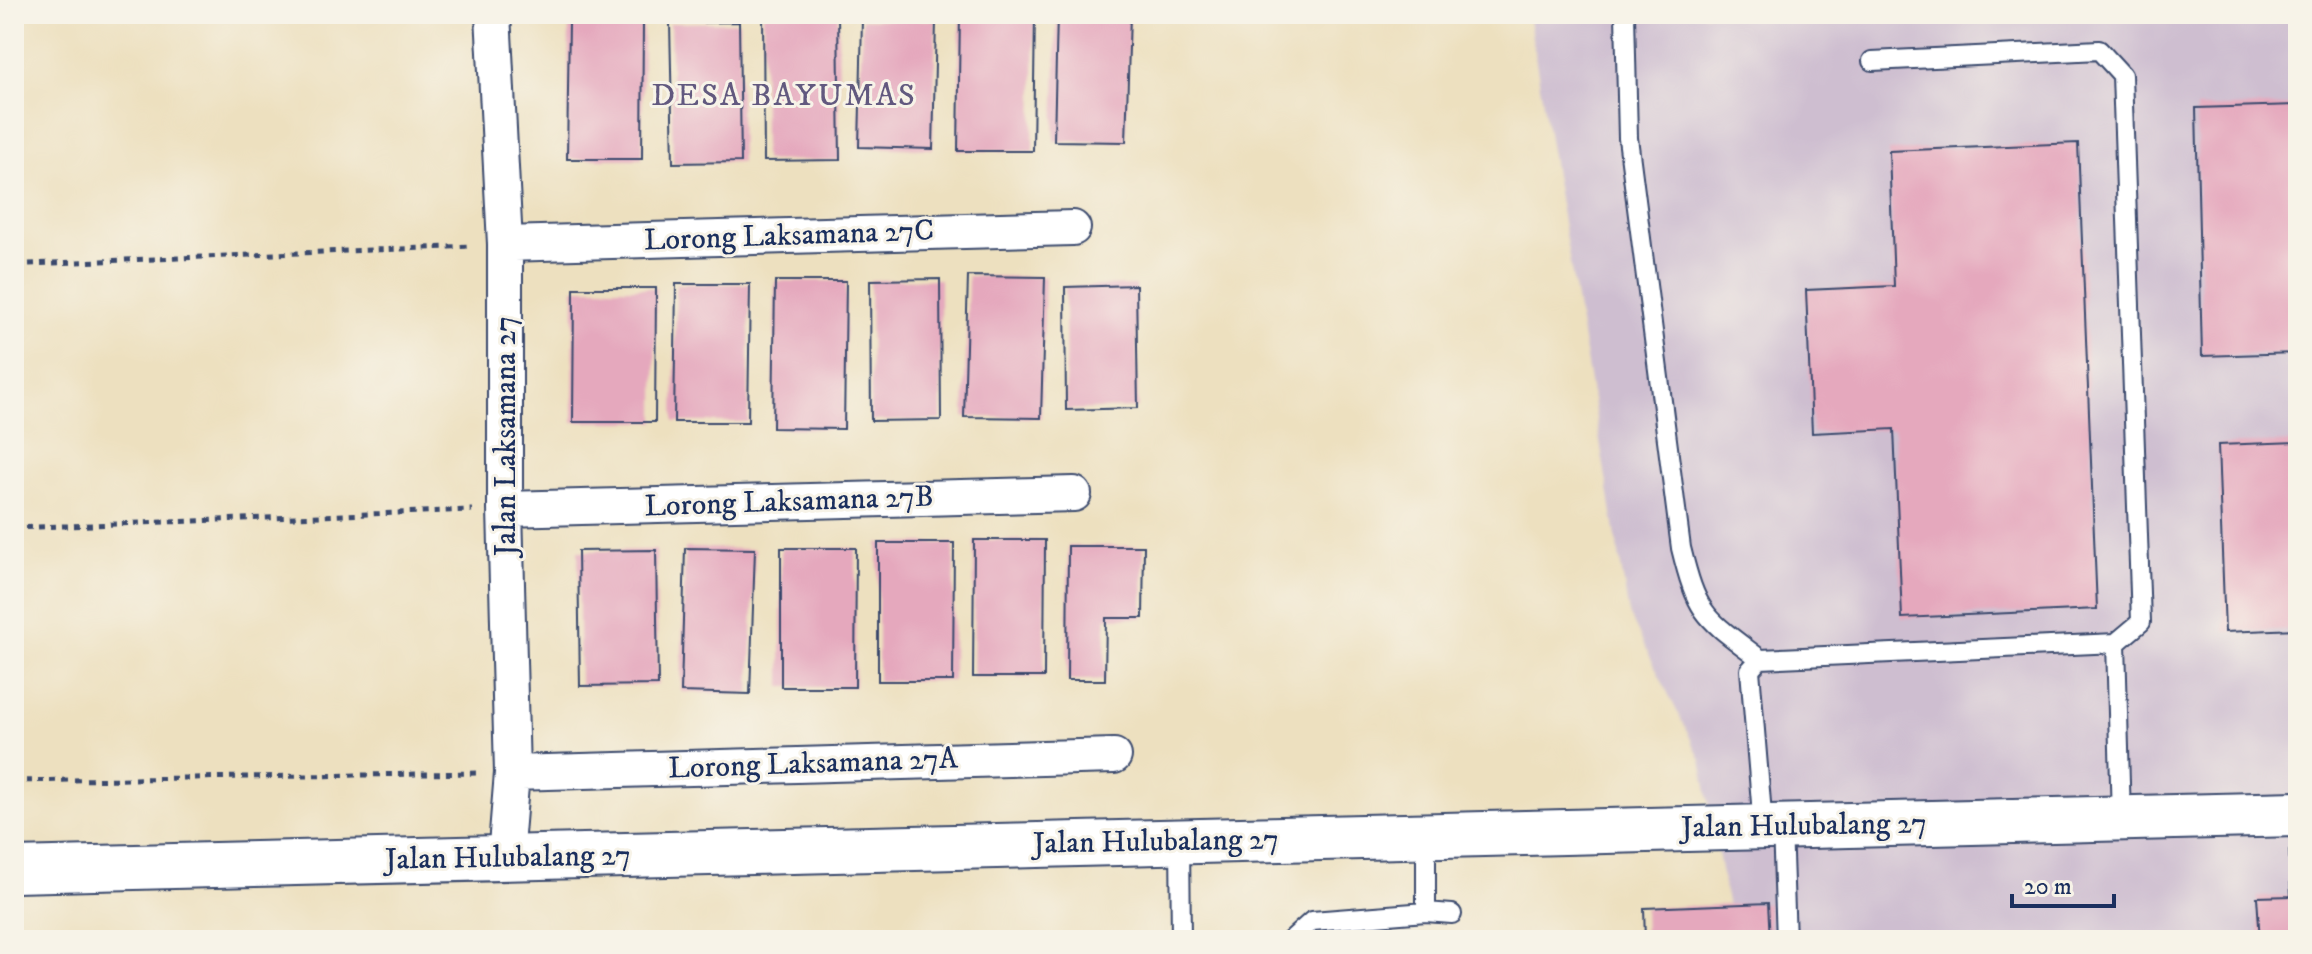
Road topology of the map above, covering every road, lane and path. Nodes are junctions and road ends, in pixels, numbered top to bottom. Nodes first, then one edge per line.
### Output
1 (493, 14) edge
2 (1625, 14) edge
3 (1872, 61) dead end
4 (1073, 228) dead end
5 (505, 244) junction
6 (29, 264) dead end
7 (1074, 494) dead end
8 (505, 509) junction
9 (14, 528) edge
10 (2116, 643) junction
11 (1760, 659) junction
12 (1114, 756) dead end
13 (512, 773) junction
14 (14, 781) edge
15 (2298, 814) edge
16 (2121, 818) junction
17 (1773, 827) junction
18 (1426, 835) junction
19 (1180, 841) junction
20 (505, 858) junction
21 (14, 870) edge
22 (1426, 912) junction
23 (1452, 914) dead end
24 (1181, 940) edge
25 (1291, 940) edge
26 (1786, 940) edge

1 - 5 street, Jalan Laksamana 27
2 - 11 lane
3 - 10 lane
4 - 5 street, Lorong Laksamana 27C
5 - 6 path
5 - 8 street, Jalan Laksamana 27
7 - 8 street, Lorong Laksamana 27B
8 - 9 path
8 - 13 street, Jalan Laksamana 27
10 - 11 lane
10 - 16 lane
11 - 17 lane
12 - 13 street, Lorong Laksamana 27A
13 - 14 path
13 - 20 street, Jalan Laksamana 27
15 - 16 street, Jalan Hulubalang 27
16 - 17 street, Jalan Hulubalang 27
17 - 18 street, Jalan Hulubalang 27
17 - 26 lane
18 - 19 street, Jalan Hulubalang 27
18 - 22 lane
19 - 20 street, Jalan Hulubalang 27
19 - 24 lane
20 - 21 street, Jalan Hulubalang 27
22 - 23 lane
22 - 25 lane

